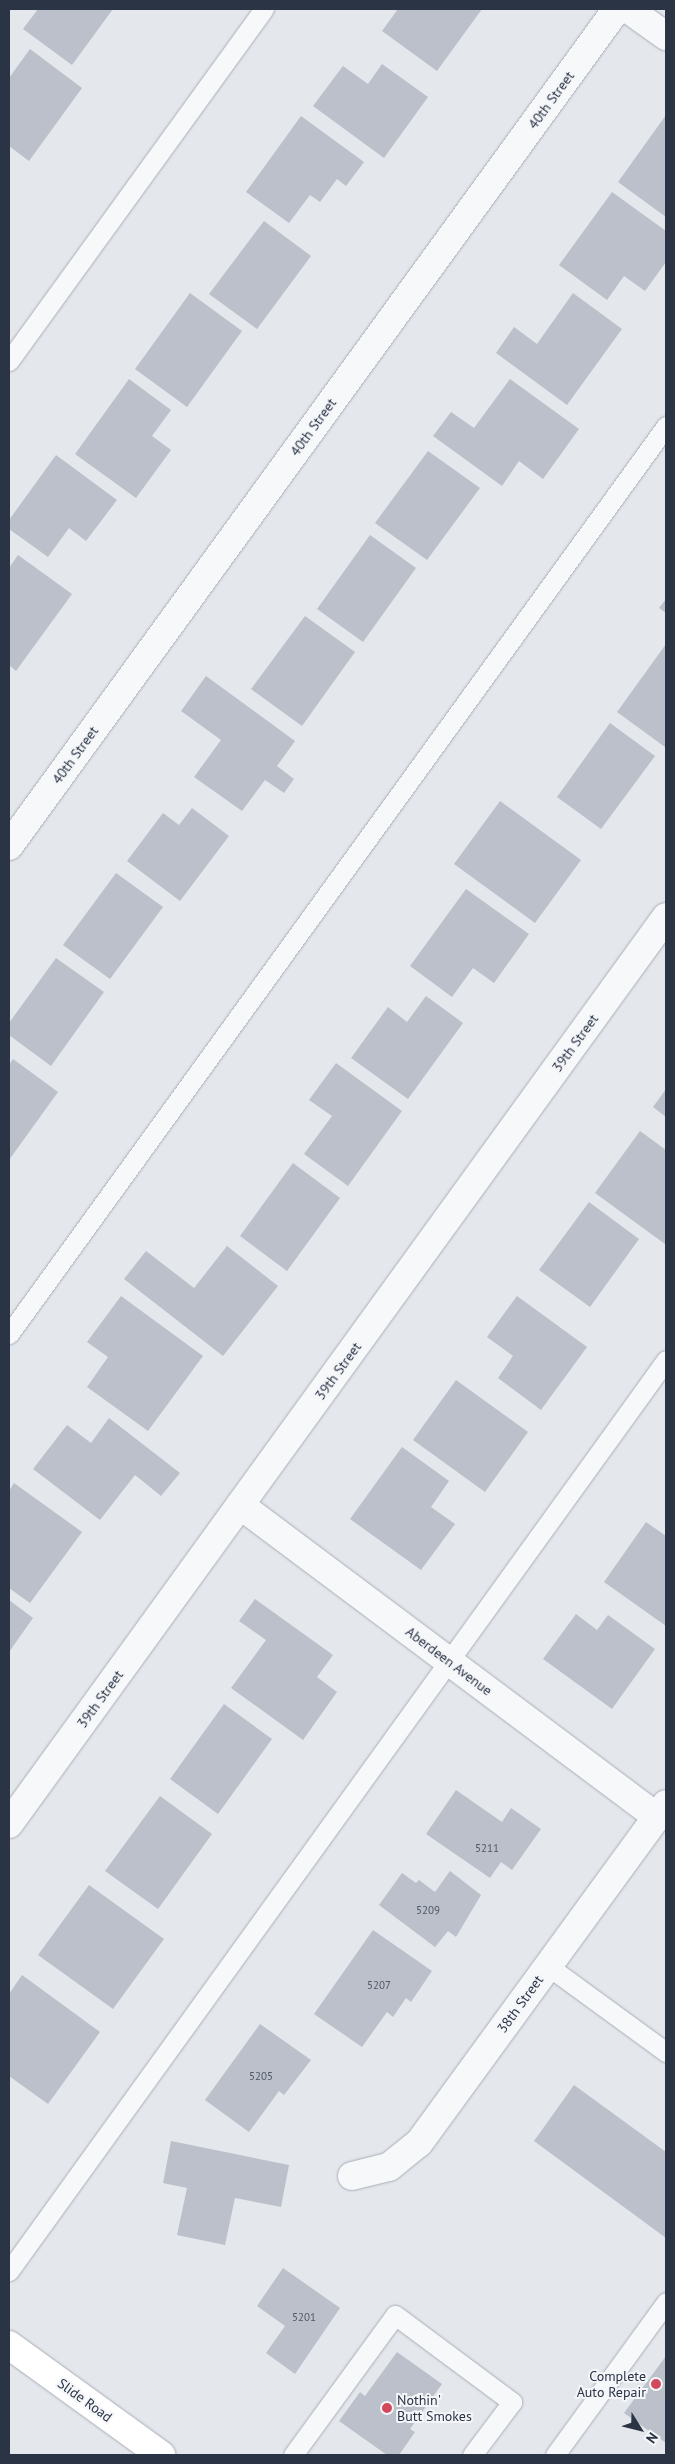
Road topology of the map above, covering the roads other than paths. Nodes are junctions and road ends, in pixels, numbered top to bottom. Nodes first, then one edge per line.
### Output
1 (264, 9) edge
2 (617, 9) edge
3 (628, 9) edge
4 (666, 36) edge
5 (9, 361) edge
6 (666, 426) edge
7 (9, 846) edge
8 (666, 917) edge
9 (9, 1334) edge
10 (666, 1360) edge
11 (240, 1505) junction
12 (449, 1661) junction
13 (661, 1811) edge
14 (9, 1824) edge
15 (548, 1966) junction
16 (666, 2052) edge
17 (352, 2176) dead end
18 (9, 2271) edge
19 (666, 2302) edge
20 (9, 2345) edge
21 (161, 2455) edge
22 (293, 2455) edge
23 (472, 2455) edge
24 (555, 2455) edge

1 - 5 lane
2 - 7 street, 40th Street
3 - 4 street
6 - 9 lane
8 - 11 street, 39th Street
10 - 12 lane
11 - 12 street, Aberdeen Avenue
11 - 14 street, 39th Street
12 - 13 street, Aberdeen Avenue
12 - 18 lane
13 - 15 street, 38th Street
15 - 16 lane
15 - 17 street, 38th Street
19 - 24 lane
20 - 21 main road, Slide Road
22 - 23 lane

